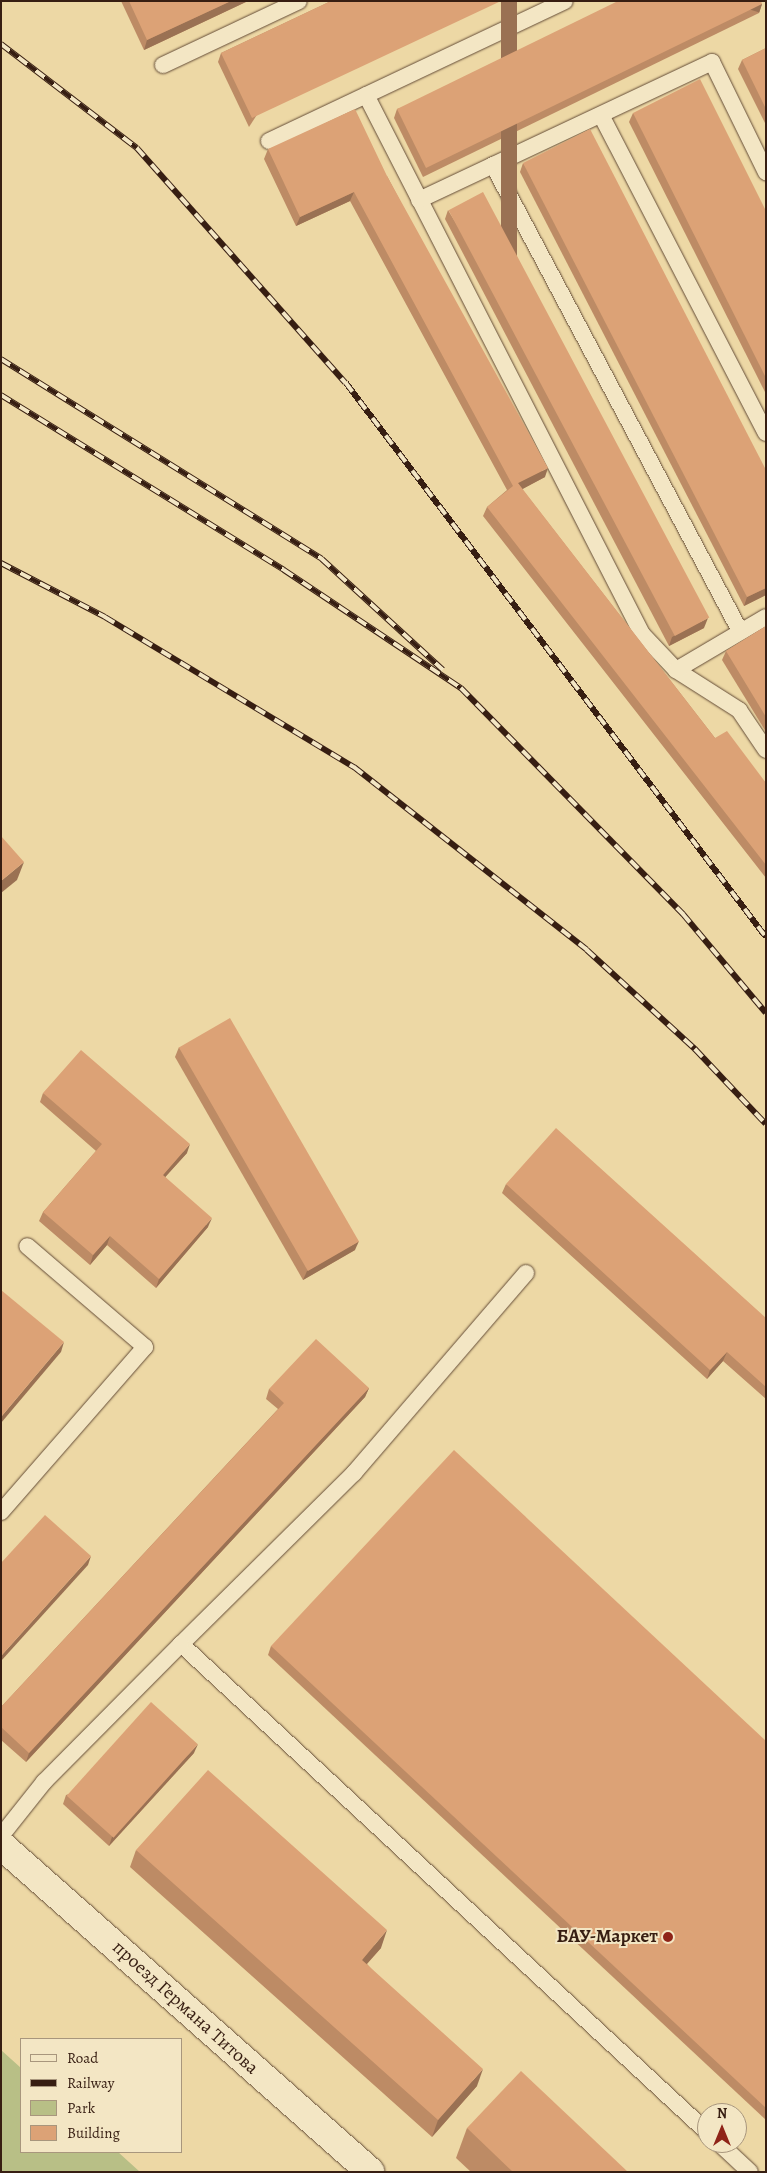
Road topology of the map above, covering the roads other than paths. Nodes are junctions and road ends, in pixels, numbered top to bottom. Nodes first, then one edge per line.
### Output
1 (299, 1) edge
2 (565, 1) edge
3 (163, 65) dead end
4 (366, 95) junction
5 (601, 115) junction
6 (269, 142) dead end
7 (493, 165) junction
8 (766, 172) edge
9 (419, 200) junction
10 (766, 433) edge
11 (766, 617) edge
12 (739, 630) junction
13 (676, 670) junction
14 (766, 750) edge
15 (27, 1246) dead end
16 (526, 1273) dead end
17 (1, 1512) edge
18 (181, 1644) junction
19 (1, 1836) edge
20 (1, 1845) edge
21 (697, 2123) edge
22 (730, 2153) edge
23 (370, 2172) edge
24 (750, 2172) edge

1 - 3 lane
2 - 4 lane
4 - 6 lane
4 - 9 lane
5 - 7 lane
5 - 8 lane
5 - 10 lane
7 - 9 lane
7 - 12 lane
9 - 13 lane
11 - 12 lane
12 - 13 lane
13 - 14 lane
15 - 17 lane
16 - 18 lane
18 - 19 lane
18 - 21 lane
20 - 23 street, проезд Германа Титова
22 - 24 lane

